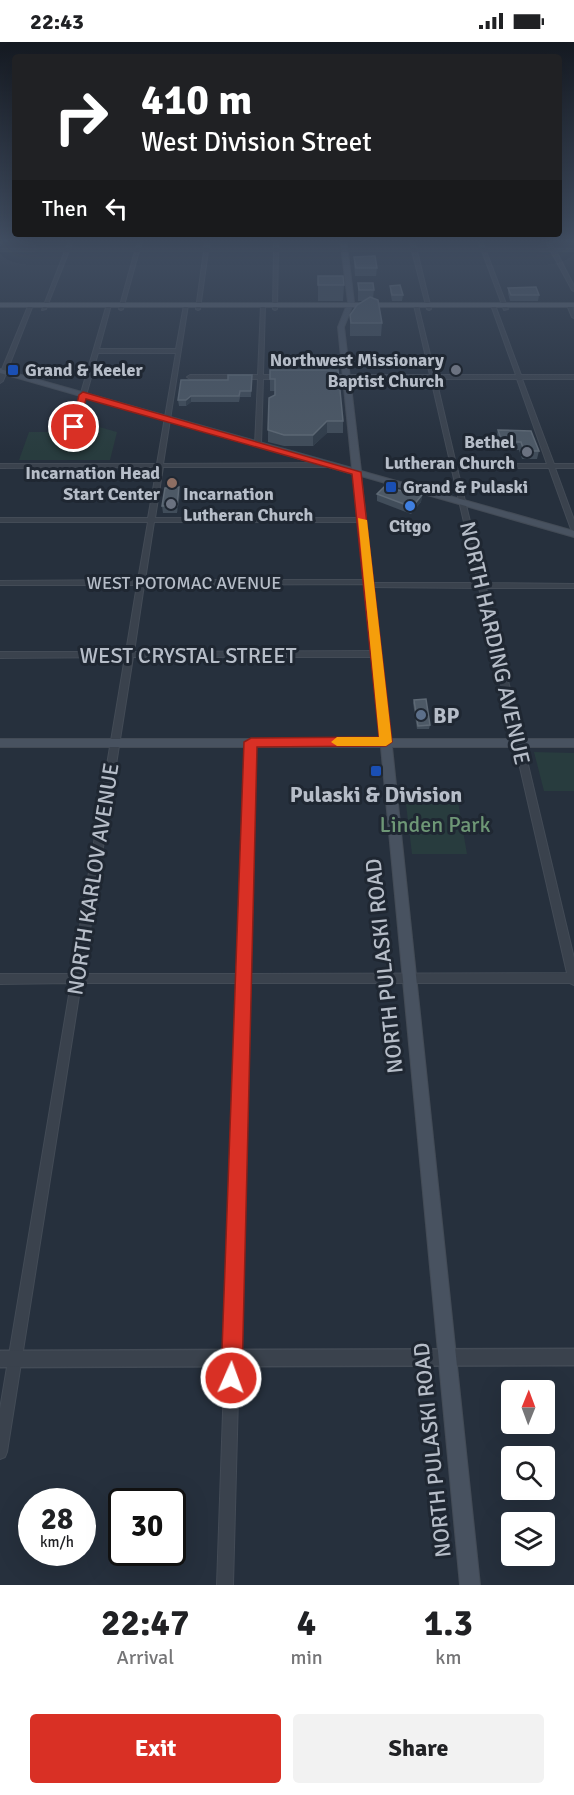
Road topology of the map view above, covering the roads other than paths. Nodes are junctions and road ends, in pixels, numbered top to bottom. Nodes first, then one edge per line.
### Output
1 (30, 310) edge
2 (108, 310) edge
3 (185, 310) edge
4 (263, 310) edge
5 (349, 310) edge
6 (417, 310) edge
7 (494, 310) edge
8 (96, 351) junction
9 (178, 351) junction
10 (2, 372) edge
11 (190, 377) edge
12 (260, 377) junction
13 (286, 377) edge
14 (316, 377) edge
15 (346, 377) junction
16 (433, 377) junction
17 (519, 377) junction
18 (574, 377) edge
19 (0, 381) edge
20 (83, 395) junction
21 (167, 419) junction
22 (74, 427) dead end
23 (258, 445) junction
24 (159, 465) junction
25 (332, 465) junction
26 (0, 466) edge
27 (453, 466) junction
28 (551, 466) junction
29 (574, 466) edge
30 (356, 472) junction
31 (462, 502) junction
32 (0, 520) edge
33 (151, 520) junction
34 (362, 520) junction
35 (574, 529) edge
36 (574, 534) edge
37 (0, 583) edge
38 (141, 583) junction
39 (369, 584) junction
40 (482, 585) junction
41 (574, 586) edge
42 (376, 654) junction
43 (0, 655) edge
44 (129, 655) junction
45 (251, 742) junction
46 (386, 742) junction
47 (518, 742) junction
48 (0, 743) edge
49 (115, 743) junction
50 (574, 743) edge
51 (243, 978) junction
52 (409, 978) junction
53 (0, 979) edge
54 (77, 979) junction
55 (574, 979) edge
56 (447, 1357) junction
57 (574, 1357) edge
58 (232, 1358) junction
59 (8, 1359) edge
60 (0, 1452) edge
61 (225, 1585) edge
62 (470, 1585) edge

1 - 10 street
2 - 8 street
3 - 9 street, NORTH KARLOV AVENUE
4 - 12 street
5 - 15 main road, NORTH PULASKI ROAD
6 - 16 street, NORTH HARDING AVENUE
7 - 17 street
8 - 9 street
8 - 20 street
9 - 21 street, NORTH KARLOV AVENUE
10 - 19 street
10 - 20 main road
11 - 12 street
12 - 13 street
12 - 23 street
14 - 15 street
15 - 16 street
15 - 30 main road, NORTH PULASKI ROAD
16 - 17 street
16 - 27 street, NORTH HARDING AVENUE
17 - 18 street
17 - 28 street
20 - 21 main road
20 - 22 street
21 - 23 main road
21 - 24 street, NORTH KARLOV AVENUE
23 - 25 main road
24 - 25 street
24 - 26 street
24 - 33 street, NORTH KARLOV AVENUE
25 - 30 main road
27 - 28 street
27 - 31 street, NORTH HARDING AVENUE
28 - 29 street
28 - 35 street
30 - 31 main road
30 - 34 main road, NORTH PULASKI ROAD
31 - 36 main road
31 - 40 street, NORTH HARDING AVENUE
32 - 33 street
33 - 34 street
33 - 38 street, NORTH KARLOV AVENUE
34 - 39 main road, NORTH PULASKI ROAD
37 - 38 street, WEST POTOMAC AVENUE
38 - 39 street, WEST POTOMAC AVENUE
38 - 44 street, NORTH KARLOV AVENUE
39 - 40 street, WEST POTOMAC AVENUE
39 - 42 main road, NORTH PULASKI ROAD
40 - 41 street, WEST POTOMAC AVENUE
40 - 47 street, NORTH HARDING AVENUE
42 - 44 street, WEST CRYSTAL STREET
42 - 46 main road, NORTH PULASKI ROAD
43 - 44 street, WEST CRYSTAL STREET
44 - 49 street, NORTH KARLOV AVENUE
45 - 46 main road
45 - 49 main road
45 - 51 street
46 - 47 main road
46 - 52 main road, NORTH PULASKI ROAD
47 - 50 main road
47 - 55 street, NORTH HARDING AVENUE
48 - 49 main road
49 - 54 street, NORTH KARLOV AVENUE
51 - 52 street
51 - 54 street
51 - 58 street
52 - 55 street
52 - 56 main road, NORTH PULASKI ROAD
53 - 54 street
54 - 59 street, NORTH KARLOV AVENUE
56 - 57 street
56 - 58 street
56 - 62 main road, NORTH PULASKI ROAD
58 - 59 street
58 - 61 street
59 - 60 street, NORTH KARLOV AVENUE

